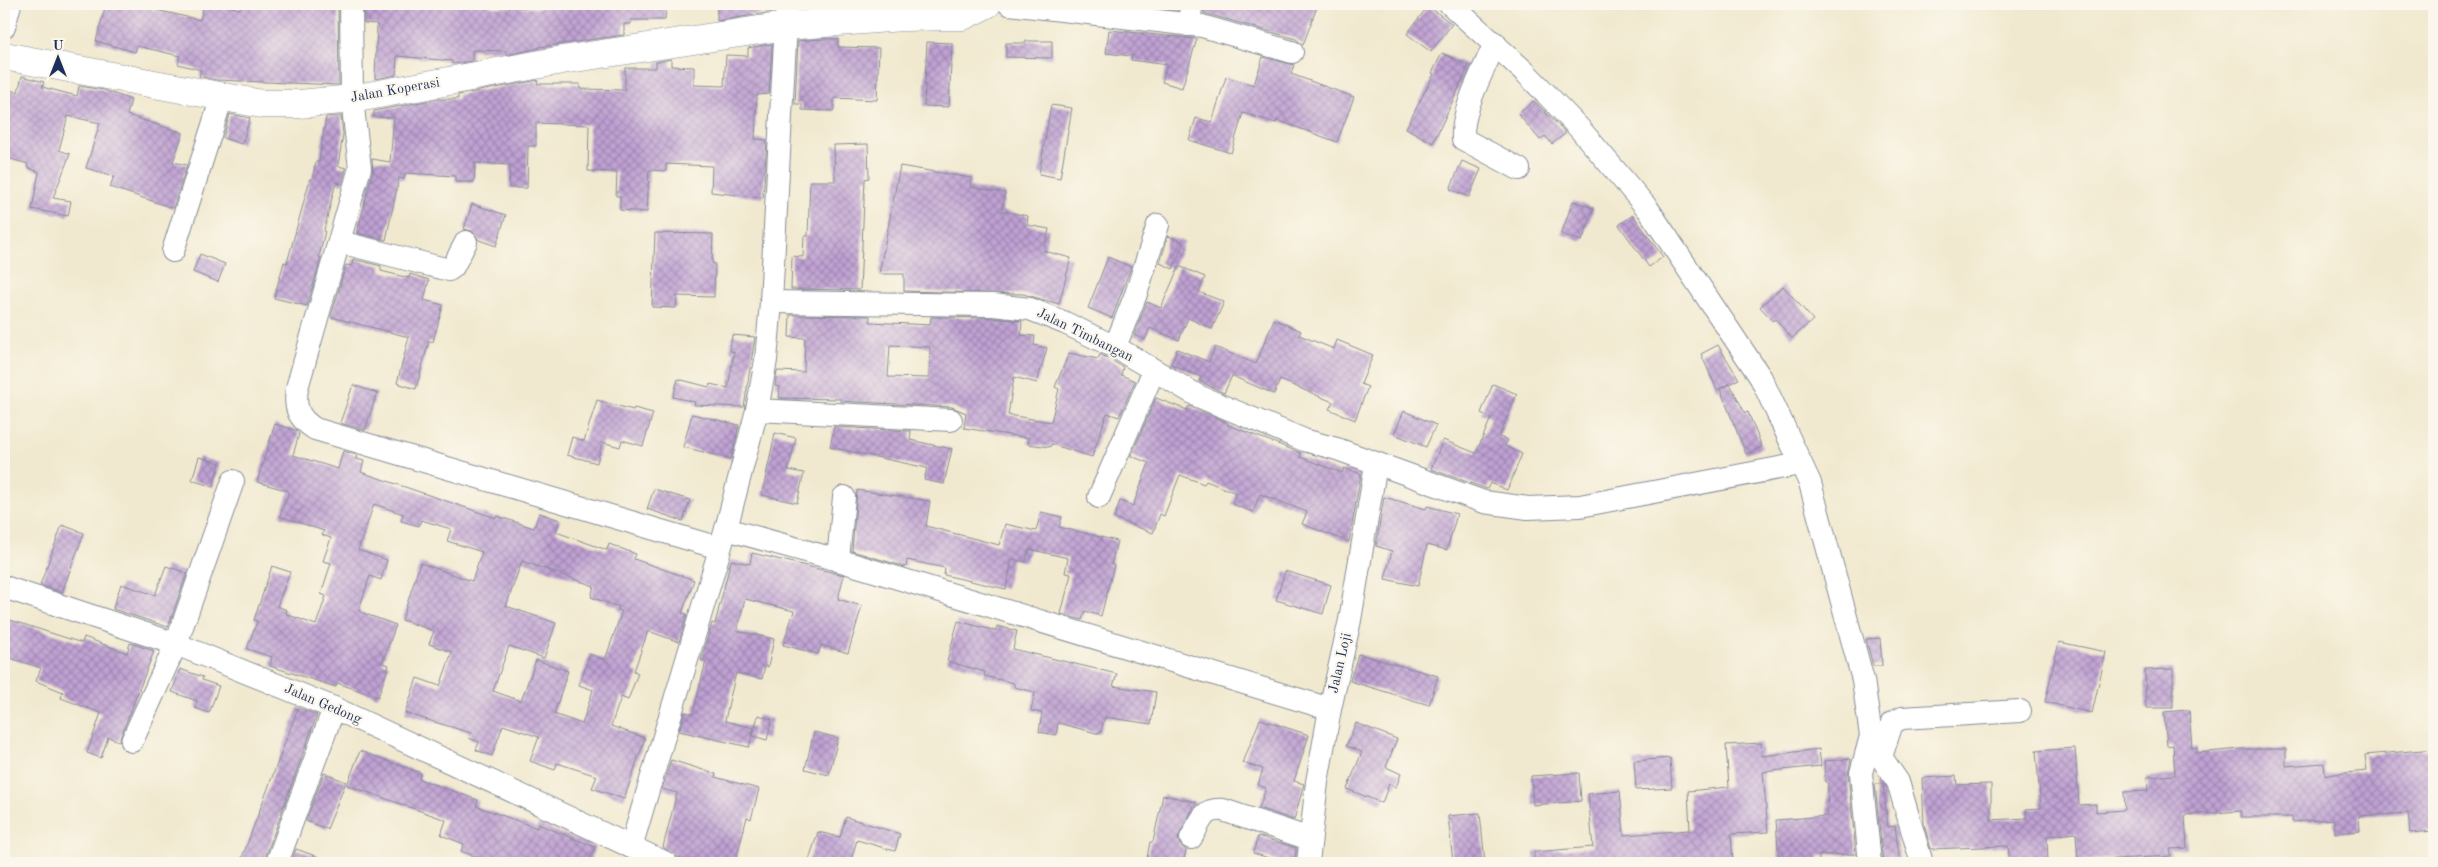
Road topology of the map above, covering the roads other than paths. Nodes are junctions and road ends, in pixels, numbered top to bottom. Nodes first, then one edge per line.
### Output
1 (10, 4) edge
2 (351, 4) edge
3 (987, 4) edge
4 (1008, 4) edge
5 (1450, 4) edge
6 (1190, 14) edge
7 (786, 15) edge
8 (4, 27) edge
9 (1495, 43) junction
10 (1292, 52) dead end
11 (4, 56) edge
12 (222, 97) junction
13 (352, 98) junction
14 (1519, 169) dead end
15 (1158, 225) dead end
16 (340, 242) junction
17 (466, 242) dead end
18 (173, 251) dead end
19 (771, 302) junction
20 (1115, 347) junction
21 (1154, 370) junction
22 (758, 410) junction
23 (951, 420) dead end
24 (1376, 464) junction
25 (1800, 464) junction
26 (233, 481) dead end
27 (844, 497) dead end
28 (1099, 497) dead end
29 (723, 539) junction
30 (838, 560) junction
31 (4, 587) edge
32 (176, 644) junction
33 (334, 708) junction
34 (1330, 709) junction
35 (2020, 711) dead end
36 (1871, 736) junction
37 (132, 741) dead end
38 (1881, 757) junction
39 (1191, 838) dead end
40 (1310, 839) junction
41 (632, 847) junction
42 (278, 860) dead end
43 (666, 863) edge
44 (1308, 863) edge
45 (1870, 863) edge
46 (1922, 863) edge

1 - 8 street
2 - 13 street
3 - 7 street, Jalan Koperasi
4 - 6 street
5 - 9 street
6 - 10 street
7 - 13 street, Jalan Koperasi
7 - 19 street
9 - 14 street
9 - 25 street
11 - 12 street, Jalan Koperasi
12 - 13 street, Jalan Koperasi
12 - 18 street
13 - 16 street
15 - 20 street
16 - 17 street
16 - 29 street
19 - 20 street, Jalan Timbangan
19 - 22 street
20 - 21 street, Jalan Timbangan
21 - 24 street, Jalan Timbangan
21 - 28 street
22 - 23 street
22 - 29 street
24 - 25 street, Jalan Timbangan
24 - 34 street, Jalan Loji
25 - 36 street
26 - 32 street
27 - 30 street
29 - 30 street
29 - 41 street
30 - 34 street
31 - 32 street, Jalan Gedong
32 - 33 street, Jalan Gedong
32 - 37 street
33 - 41 street, Jalan Gedong
33 - 42 street
34 - 40 street, Jalan Loji
35 - 38 street
36 - 38 street
36 - 45 street
38 - 46 street
39 - 40 street
40 - 44 street, Jalan Loji
41 - 43 street, Jalan Gedong

